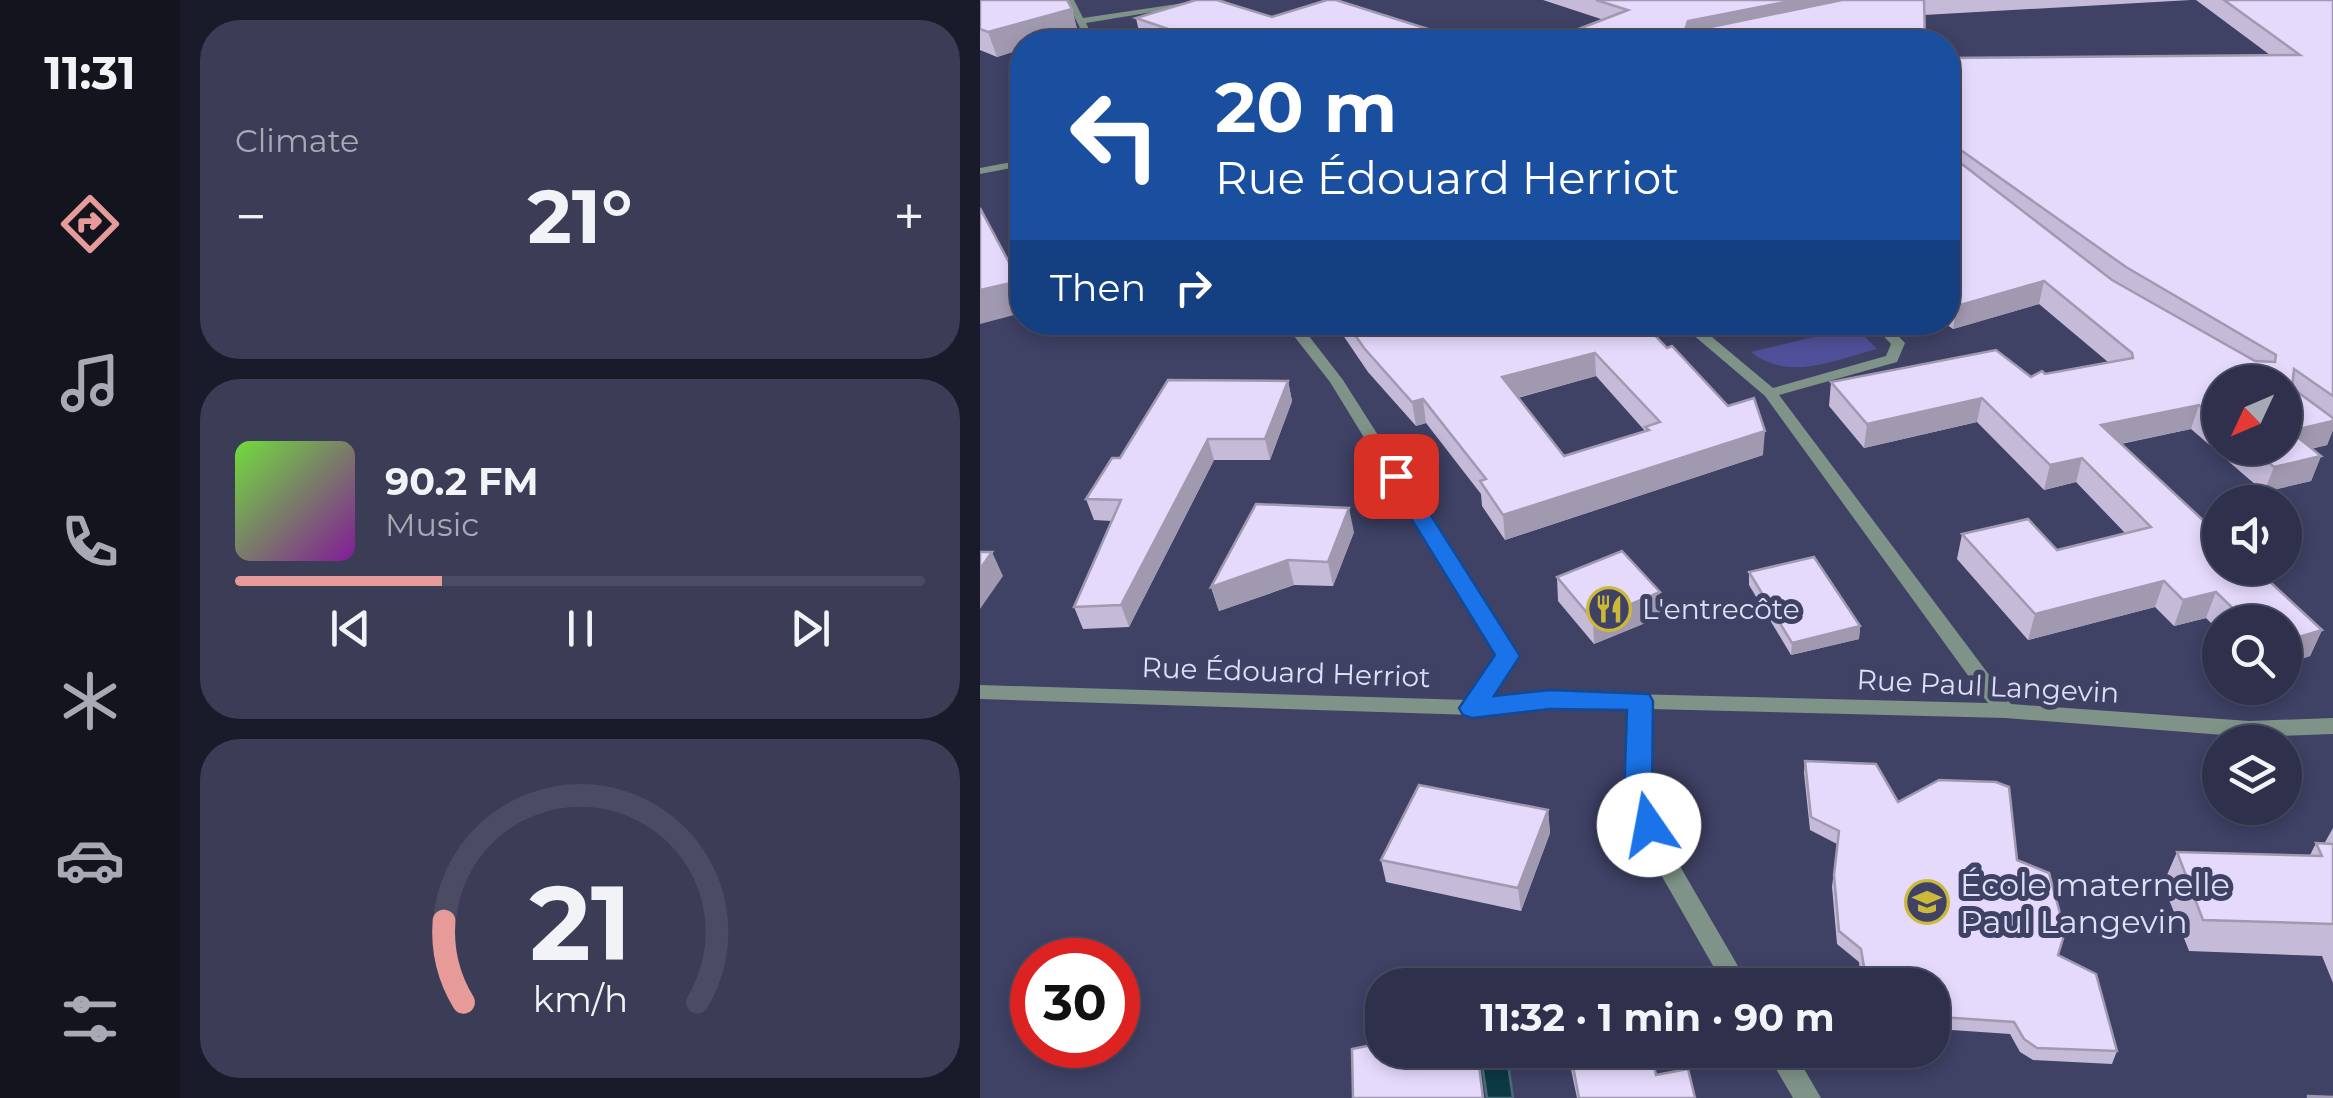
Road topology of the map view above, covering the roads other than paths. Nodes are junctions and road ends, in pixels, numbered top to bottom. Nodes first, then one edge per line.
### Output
1 (1070, 0) edge
2 (1222, 0) edge
3 (1078, 20) junction
4 (1084, 30) edge
5 (1010, 165) edge
6 (980, 171) edge
7 (1300, 335) edge
8 (1701, 335) edge
9 (1890, 335) edge
10 (1770, 393) junction
11 (980, 692) edge
12 (1640, 701) junction
13 (1472, 708) junction
14 (2005, 711) junction
15 (2333, 726) edge
16 (1727, 968) edge
17 (1789, 1068) edge
18 (1808, 1098) edge

1 - 3 street
2 - 3 street
3 - 4 street
5 - 6 street
7 - 13 street
8 - 10 street
9 - 10 street
10 - 14 street
11 - 13 street, Rue Édouard Herriot
12 - 13 street, Rue Édouard Herriot
12 - 14 street, Rue Paul Langevin
12 - 16 street
14 - 15 street, Rue Paul Langevin
17 - 18 street

